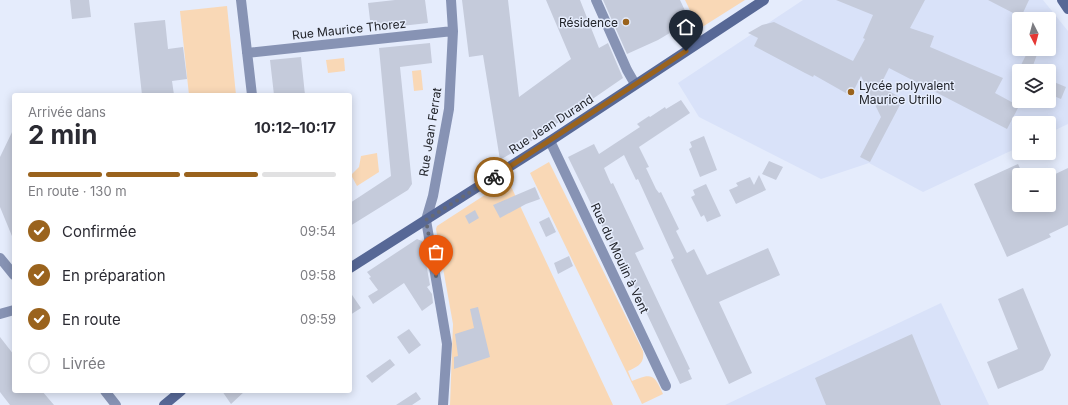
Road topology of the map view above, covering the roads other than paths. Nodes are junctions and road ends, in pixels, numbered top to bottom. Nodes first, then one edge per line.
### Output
1 (241, 0) edge
2 (450, 0) edge
3 (596, 0) edge
4 (764, 0) edge
5 (1062, 0) edge
6 (1068, 9) edge
7 (453, 30) junction
8 (248, 54) junction
9 (635, 84) junction
10 (252, 93) edge
11 (550, 141) junction
12 (426, 220) junction
13 (0, 258) edge
14 (352, 267) edge
15 (12, 273) edge
16 (12, 311) edge
17 (0, 314) edge
18 (666, 386) dead end
19 (107, 393) edge
20 (179, 393) edge
21 (116, 405) edge
22 (164, 405) edge
23 (443, 405) edge

1 - 8 street
2 - 7 street, Rue Jean Ferrat
3 - 9 street
4 - 9 street, Rue Jean Durand
5 - 6 street
7 - 8 street, Rue Maurice Thorez
7 - 12 street, Rue Jean Ferrat
8 - 10 street
9 - 11 street, Rue Jean Durand
11 - 12 street, Rue Jean Durand
11 - 18 street, Rue du Moulin à Vent
12 - 14 street, Rue Jean Durand
12 - 23 street
13 - 15 street
16 - 17 street
19 - 21 street
20 - 22 street

